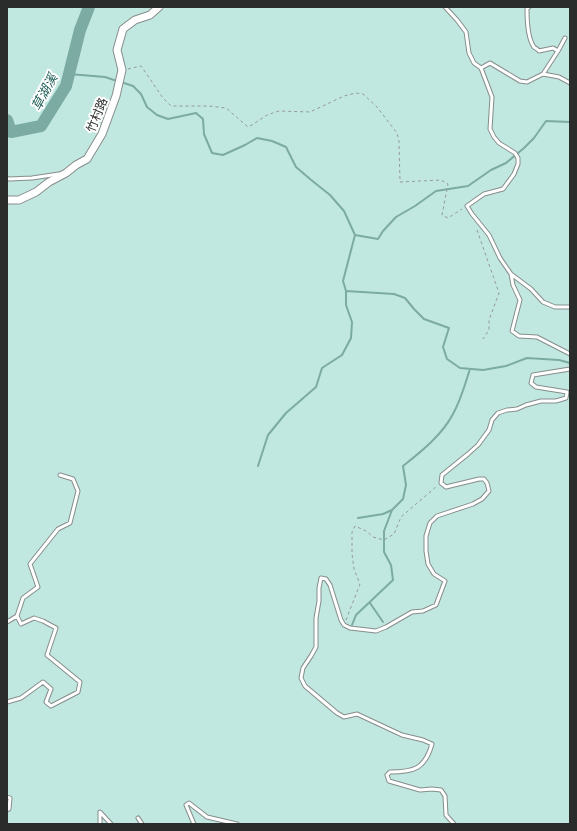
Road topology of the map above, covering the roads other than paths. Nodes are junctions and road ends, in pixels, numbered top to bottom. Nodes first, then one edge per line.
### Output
1 (159, 7) edge
2 (445, 7) edge
3 (529, 7) edge
4 (565, 38) dead end
5 (558, 51) junction
6 (482, 68) junction
7 (543, 74) junction
8 (570, 83) edge
9 (66, 173) junction
10 (7, 178) edge
11 (7, 200) edge
12 (511, 274) junction
13 (570, 307) edge
14 (570, 354) edge
15 (570, 369) edge
16 (60, 476) dead end
17 (17, 616) junction
18 (7, 622) edge
19 (7, 702) edge
20 (7, 797) edge
21 (7, 810) edge
22 (138, 818) dead end
23 (100, 824) edge
24 (111, 824) edge
25 (142, 824) edge
26 (194, 824) edge
27 (237, 824) edge
28 (454, 824) edge

1 - 9 street, 竹村路
2 - 6 lane
3 - 5 lane
4 - 5 lane
5 - 7 lane
6 - 7 lane
6 - 12 lane
7 - 8 lane
9 - 10 lane
9 - 11 street, 竹村路
12 - 13 lane
12 - 14 lane
15 - 28 lane
16 - 17 lane
17 - 18 lane
17 - 19 lane
20 - 21 lane
22 - 25 lane
23 - 24 lane
26 - 27 lane

